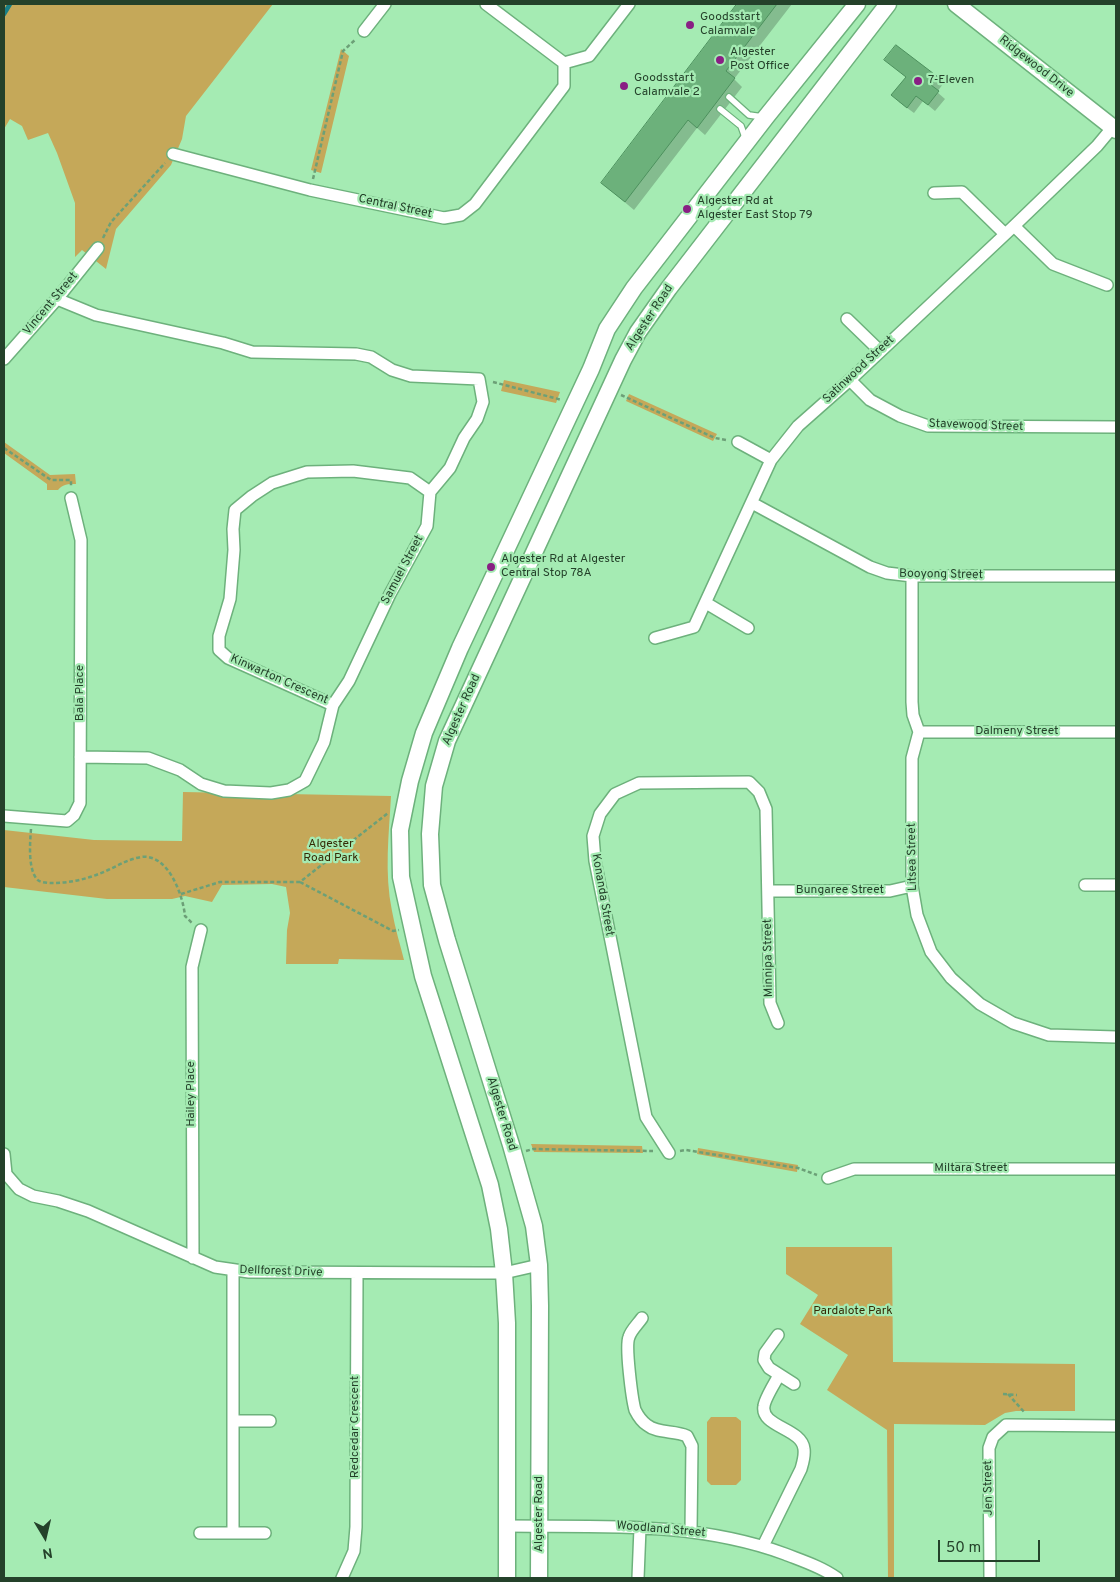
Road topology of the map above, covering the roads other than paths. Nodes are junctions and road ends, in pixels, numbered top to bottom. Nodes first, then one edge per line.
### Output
1 (385, 4) edge
2 (486, 4) edge
3 (629, 4) edge
4 (857, 4) edge
5 (888, 4) edge
6 (956, 4) edge
7 (364, 31) road end
8 (564, 63) junction
9 (729, 97) dead end
10 (720, 109) dead end
11 (766, 118) junction
12 (1114, 129) edge
13 (747, 142) junction
14 (173, 154) road end
15 (934, 193) dead end
16 (1014, 226) junction
17 (1005, 234) junction
18 (98, 248) road end
19 (1107, 285) dead end
20 (57, 299) junction
21 (847, 319) dead end
22 (880, 351) junction
23 (4, 359) edge
24 (850, 380) junction
25 (1116, 427) edge
26 (738, 442) road end
27 (771, 460) junction
28 (430, 492) junction
29 (71, 498) road end
30 (752, 503) junction
31 (912, 576) junction
32 (1116, 576) edge
33 (706, 603) junction
34 (748, 628) dead end
35 (655, 638) dead end
36 (334, 705) junction
37 (919, 732) junction
38 (1116, 732) edge
39 (80, 757) junction
40 (4, 816) edge
41 (1085, 885) dead end
42 (1116, 885) edge
43 (912, 886) junction
44 (768, 891) junction
45 (201, 930) road end
46 (778, 1023) dead end
47 (1116, 1037) edge
48 (669, 1153) road end
49 (4, 1154) edge
50 (1116, 1169) edge
51 (4, 1171) edge
52 (828, 1178) road end
53 (193, 1258) junction
54 (539, 1266) junction
55 (233, 1271) junction
56 (504, 1273) junction
57 (357, 1274) junction
58 (642, 1318) dead end
59 (778, 1334) dead end
60 (779, 1375) junction
61 (794, 1384) dead end
62 (233, 1421) junction
63 (270, 1421) dead end
64 (1116, 1426) edge
65 (506, 1526) junction
66 (540, 1526) junction
67 (640, 1528) junction
68 (691, 1531) junction
69 (200, 1533) dead end
70 (232, 1533) junction
71 (265, 1533) dead end
72 (763, 1546) junction
73 (342, 1578) edge
74 (507, 1578) edge
75 (540, 1578) edge
76 (638, 1578) edge
77 (837, 1578) edge
78 (990, 1578) edge

1 - 7 street
2 - 8 street
3 - 8 street
4 - 11 main road, Algester Road
5 - 54 main road, Algester Road
6 - 12 main road, Ridgewood Drive
8 - 14 street, Central Street
9 - 11 lane
10 - 13 lane
11 - 13 main road, Algester Road
12 - 16 street, Satinwood Street
13 - 56 main road, Algester Road
15 - 17 street
16 - 17 street, Satinwood Street
16 - 19 street
17 - 22 street, Satinwood Street
18 - 20 street, Vincent Street
20 - 23 street, Vincent Street
20 - 28 street
21 - 22 street
22 - 24 street, Satinwood Street
24 - 25 street, Stavewood Street
24 - 27 street, Satinwood Street
26 - 27 street
27 - 30 street, Satinwood Street
28 - 36 street, Samuel Street
28 - 36 street, Kinwarton Crescent
29 - 39 street, Bala Place
30 - 31 street, Booyong Street
30 - 33 street, Satinwood Street
31 - 32 street, Booyong Street
31 - 37 street
33 - 34 street
33 - 35 street, Satinwood Street
36 - 39 street, Samuel Street
37 - 38 street, Dalmeny Street
37 - 43 street, Litsea Street
39 - 40 street, Bala Place
41 - 42 street
43 - 44 street, Bungaree Street
43 - 47 street, Litsea Street
44 - 46 street, Minnipa Street
44 - 48 street, Konanda Street
45 - 53 street, Hailey Place
49 - 51 street, Dellforest Drive
50 - 52 street, Miltara Street
51 - 53 street, Dellforest Drive
53 - 55 street, Dellforest Drive
54 - 56 street, Dellforest Drive
54 - 66 main road, Algester Road
55 - 57 street, Dellforest Drive
55 - 62 street
56 - 57 street, Dellforest Drive
56 - 65 main road, Algester Road
57 - 73 street, Redcedar Crescent
58 - 68 street
59 - 60 street
60 - 61 street
60 - 72 street
62 - 63 street
62 - 70 street
64 - 78 street, Jen Street
65 - 66 street, Woodland Street
65 - 74 main road, Algester Road
66 - 67 street, Woodland Street
66 - 75 main road, Algester Road
67 - 68 street, Woodland Street
67 - 76 street
68 - 72 street, Woodland Street
69 - 70 street
70 - 71 street
72 - 77 street, Woodland Street

